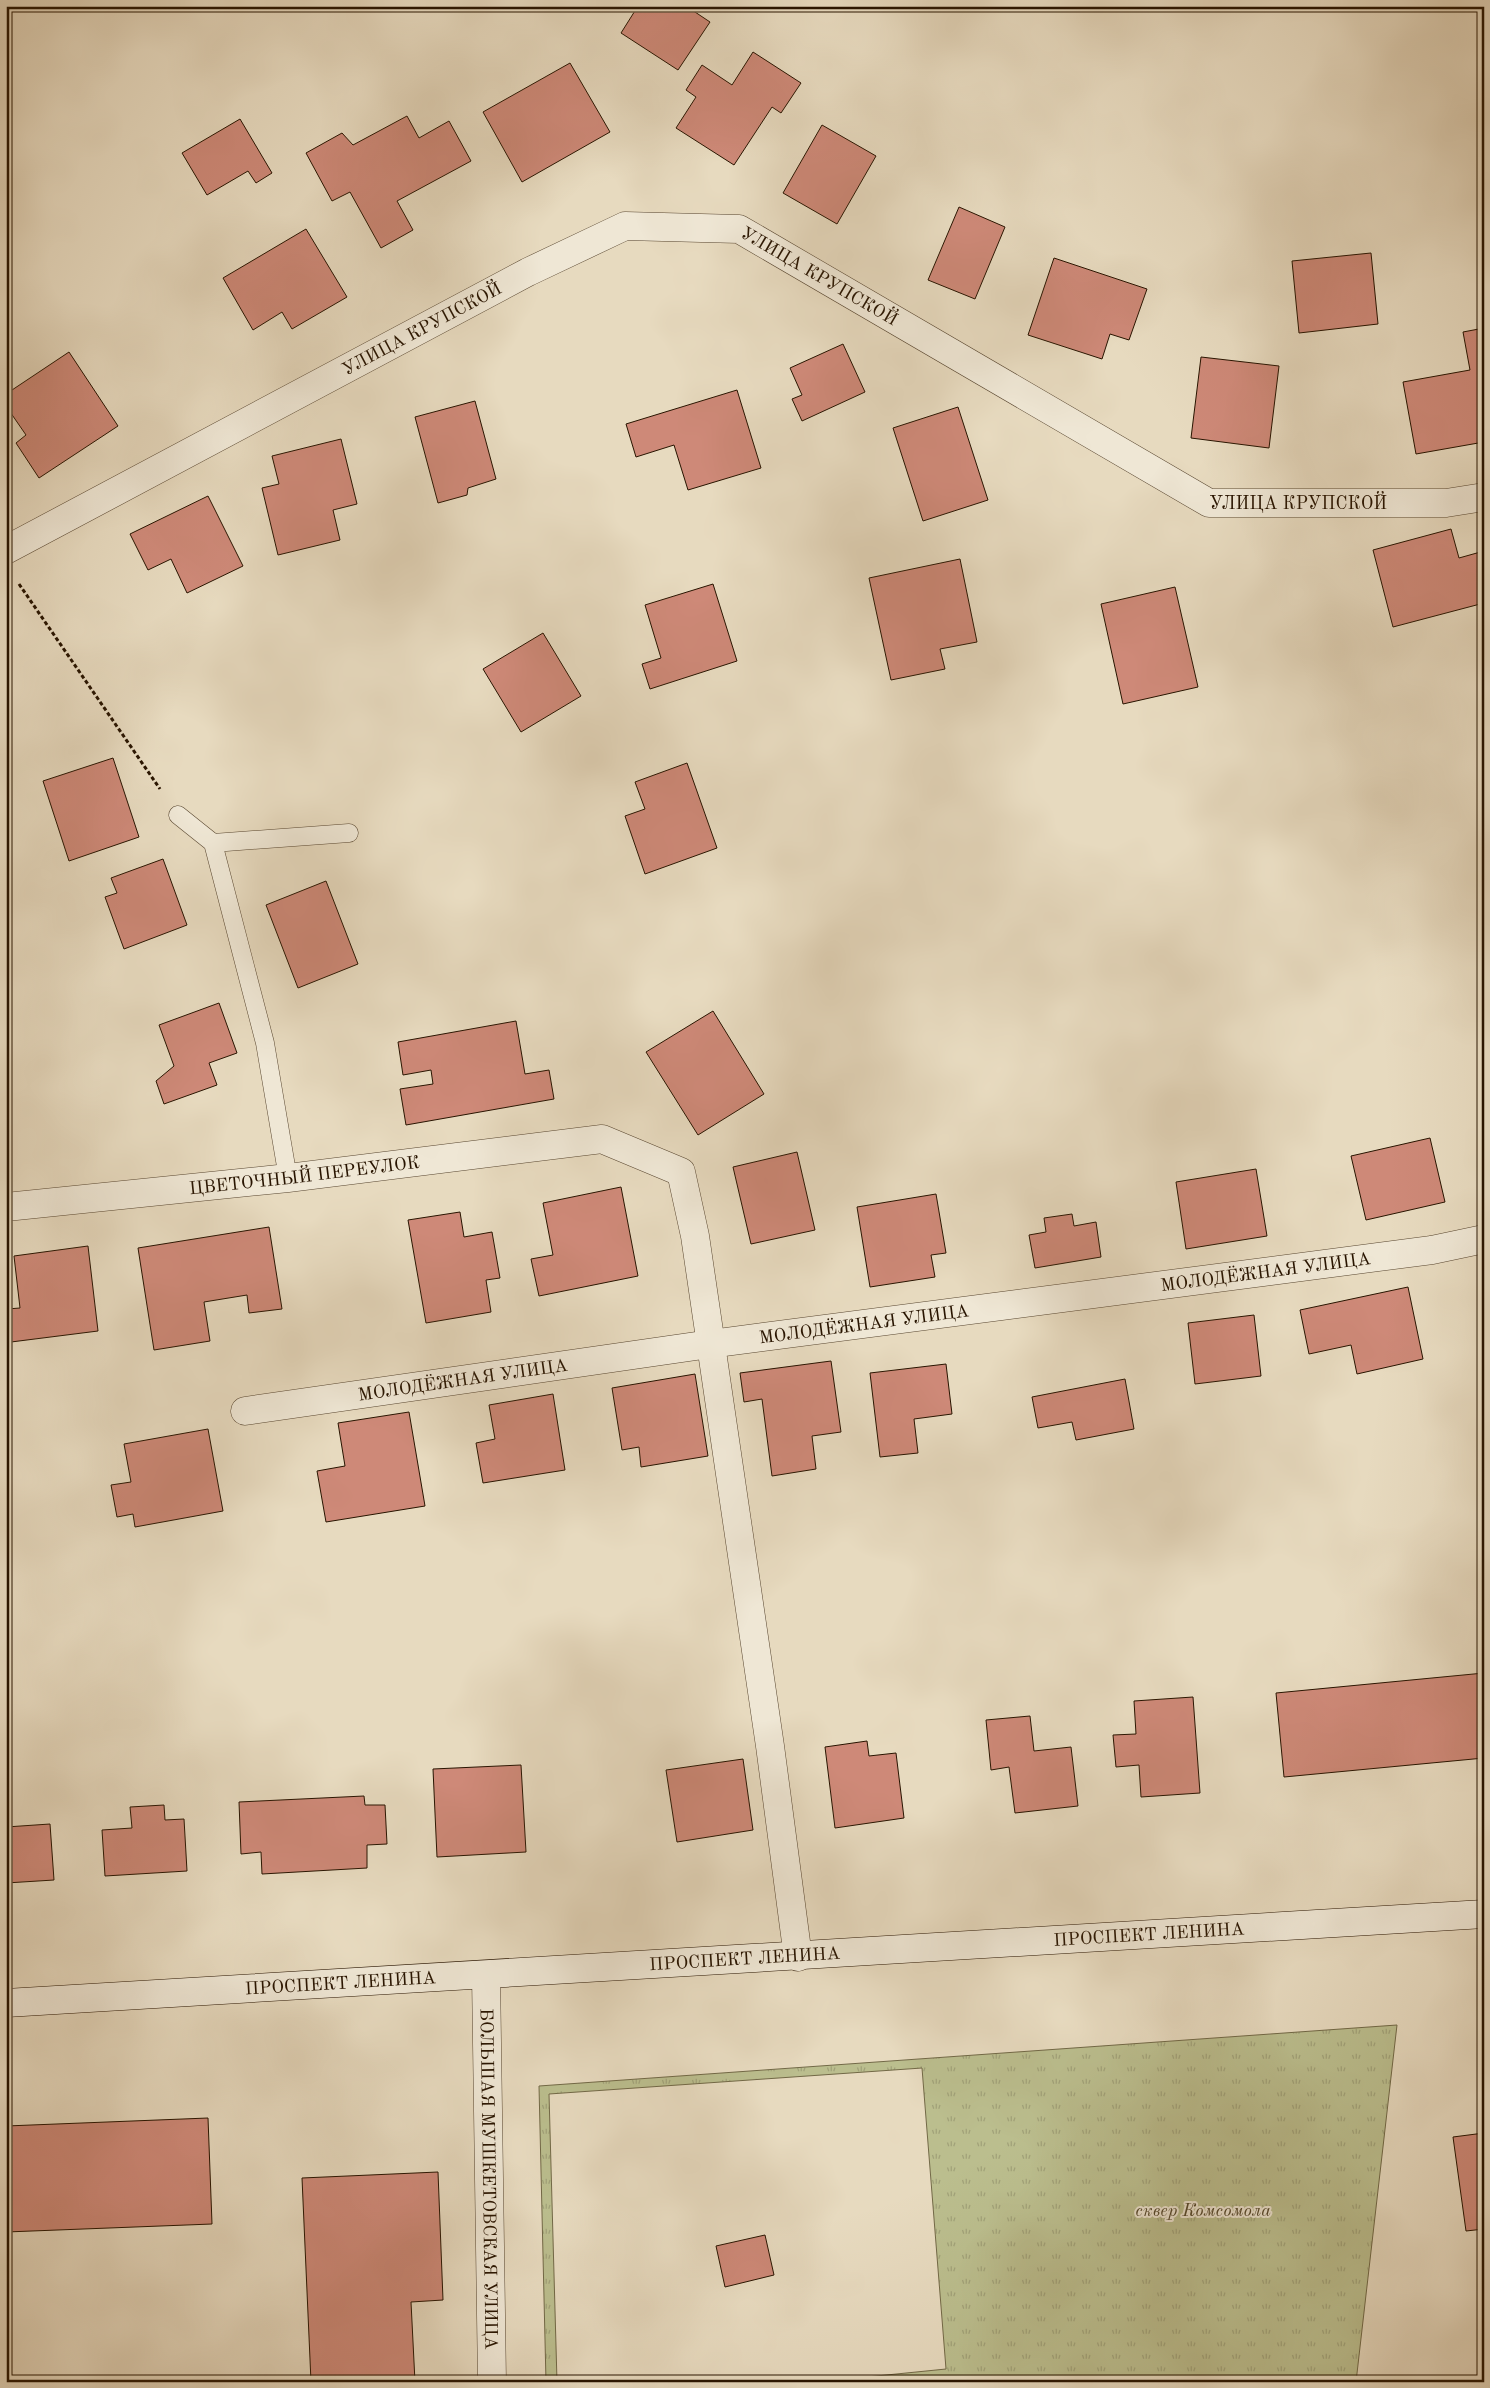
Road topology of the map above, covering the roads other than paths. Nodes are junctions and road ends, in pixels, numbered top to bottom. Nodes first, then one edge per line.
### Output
1 (1484, 497) edge
2 (6, 550) edge
3 (178, 815) road end
4 (349, 833) dead end
5 (213, 843) junction
6 (288, 1178) junction
7 (6, 1208) edge
8 (1484, 1239) edge
9 (710, 1344) junction
10 (245, 1412) dead end
11 (1484, 1914) edge
12 (798, 1957) junction
13 (486, 1975) junction
14 (6, 2003) edge
15 (492, 2382) edge

1 - 2 street, УЛИЦА КРУПСКОЙ
3 - 5 lane
4 - 5 lane
5 - 6 lane
6 - 7 street, ЦВЕТОЧНЫЙ ПЕРЕУЛОК
6 - 9 street, ЦВЕТОЧНЫЙ ПЕРЕУЛОК
8 - 9 street, МОЛОДЁЖНАЯ УЛИЦА
9 - 10 street, МОЛОДЁЖНАЯ УЛИЦА
9 - 12 street
11 - 12 street, ПРОСПЕКТ ЛЕНИНА
12 - 13 street, ПРОСПЕКТ ЛЕНИНА
13 - 14 street, ПРОСПЕКТ ЛЕНИНА
13 - 15 street, БОЛЬШАЯ МУШКЕТОВСКАЯ УЛИЦА

